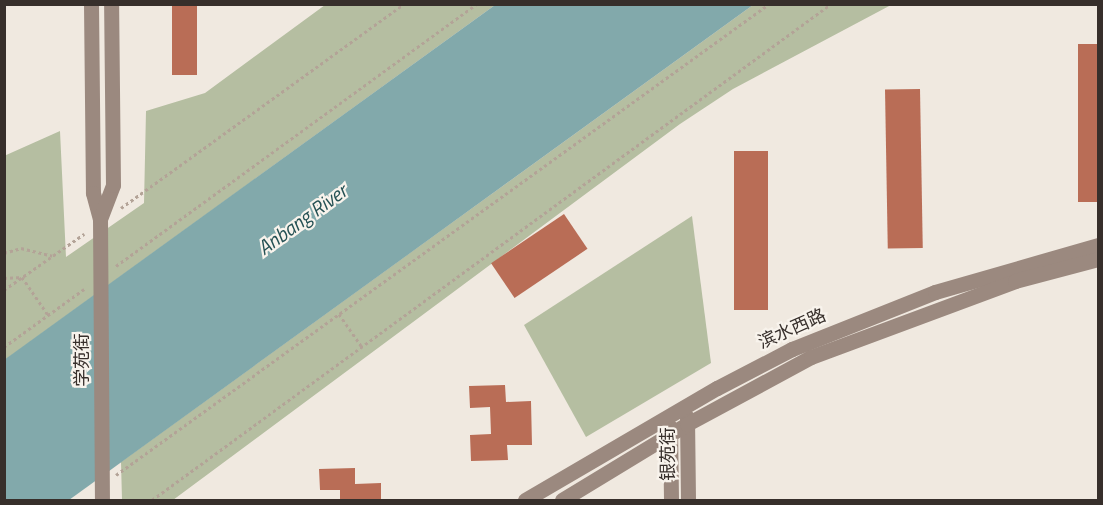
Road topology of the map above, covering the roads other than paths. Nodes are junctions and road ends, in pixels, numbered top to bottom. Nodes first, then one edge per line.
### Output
1 (91, 4) edge
2 (111, 4) edge
3 (95, 224) junction
4 (1098, 245) edge
5 (1098, 259) edge
6 (687, 406) junction
7 (670, 418) junction
8 (687, 424) junction
9 (670, 435) junction
10 (102, 501) edge
11 (525, 501) edge
12 (562, 501) edge
13 (671, 501) edge
14 (688, 501) edge

1 - 3 main road, 学苑街
2 - 3 main road, 学苑街
3 - 10 main road, 学苑街
4 - 6 main road, 滨水西路
5 - 8 main road, 滨水西路
6 - 7 main road, 滨水西路
6 - 8 main road, 银苑街
7 - 9 main road, 银苑街
7 - 11 main road, 滨水西路
8 - 9 main road, 滨水西路
8 - 14 main road, 银苑街
9 - 12 main road, 滨水西路
9 - 13 main road, 银苑街

